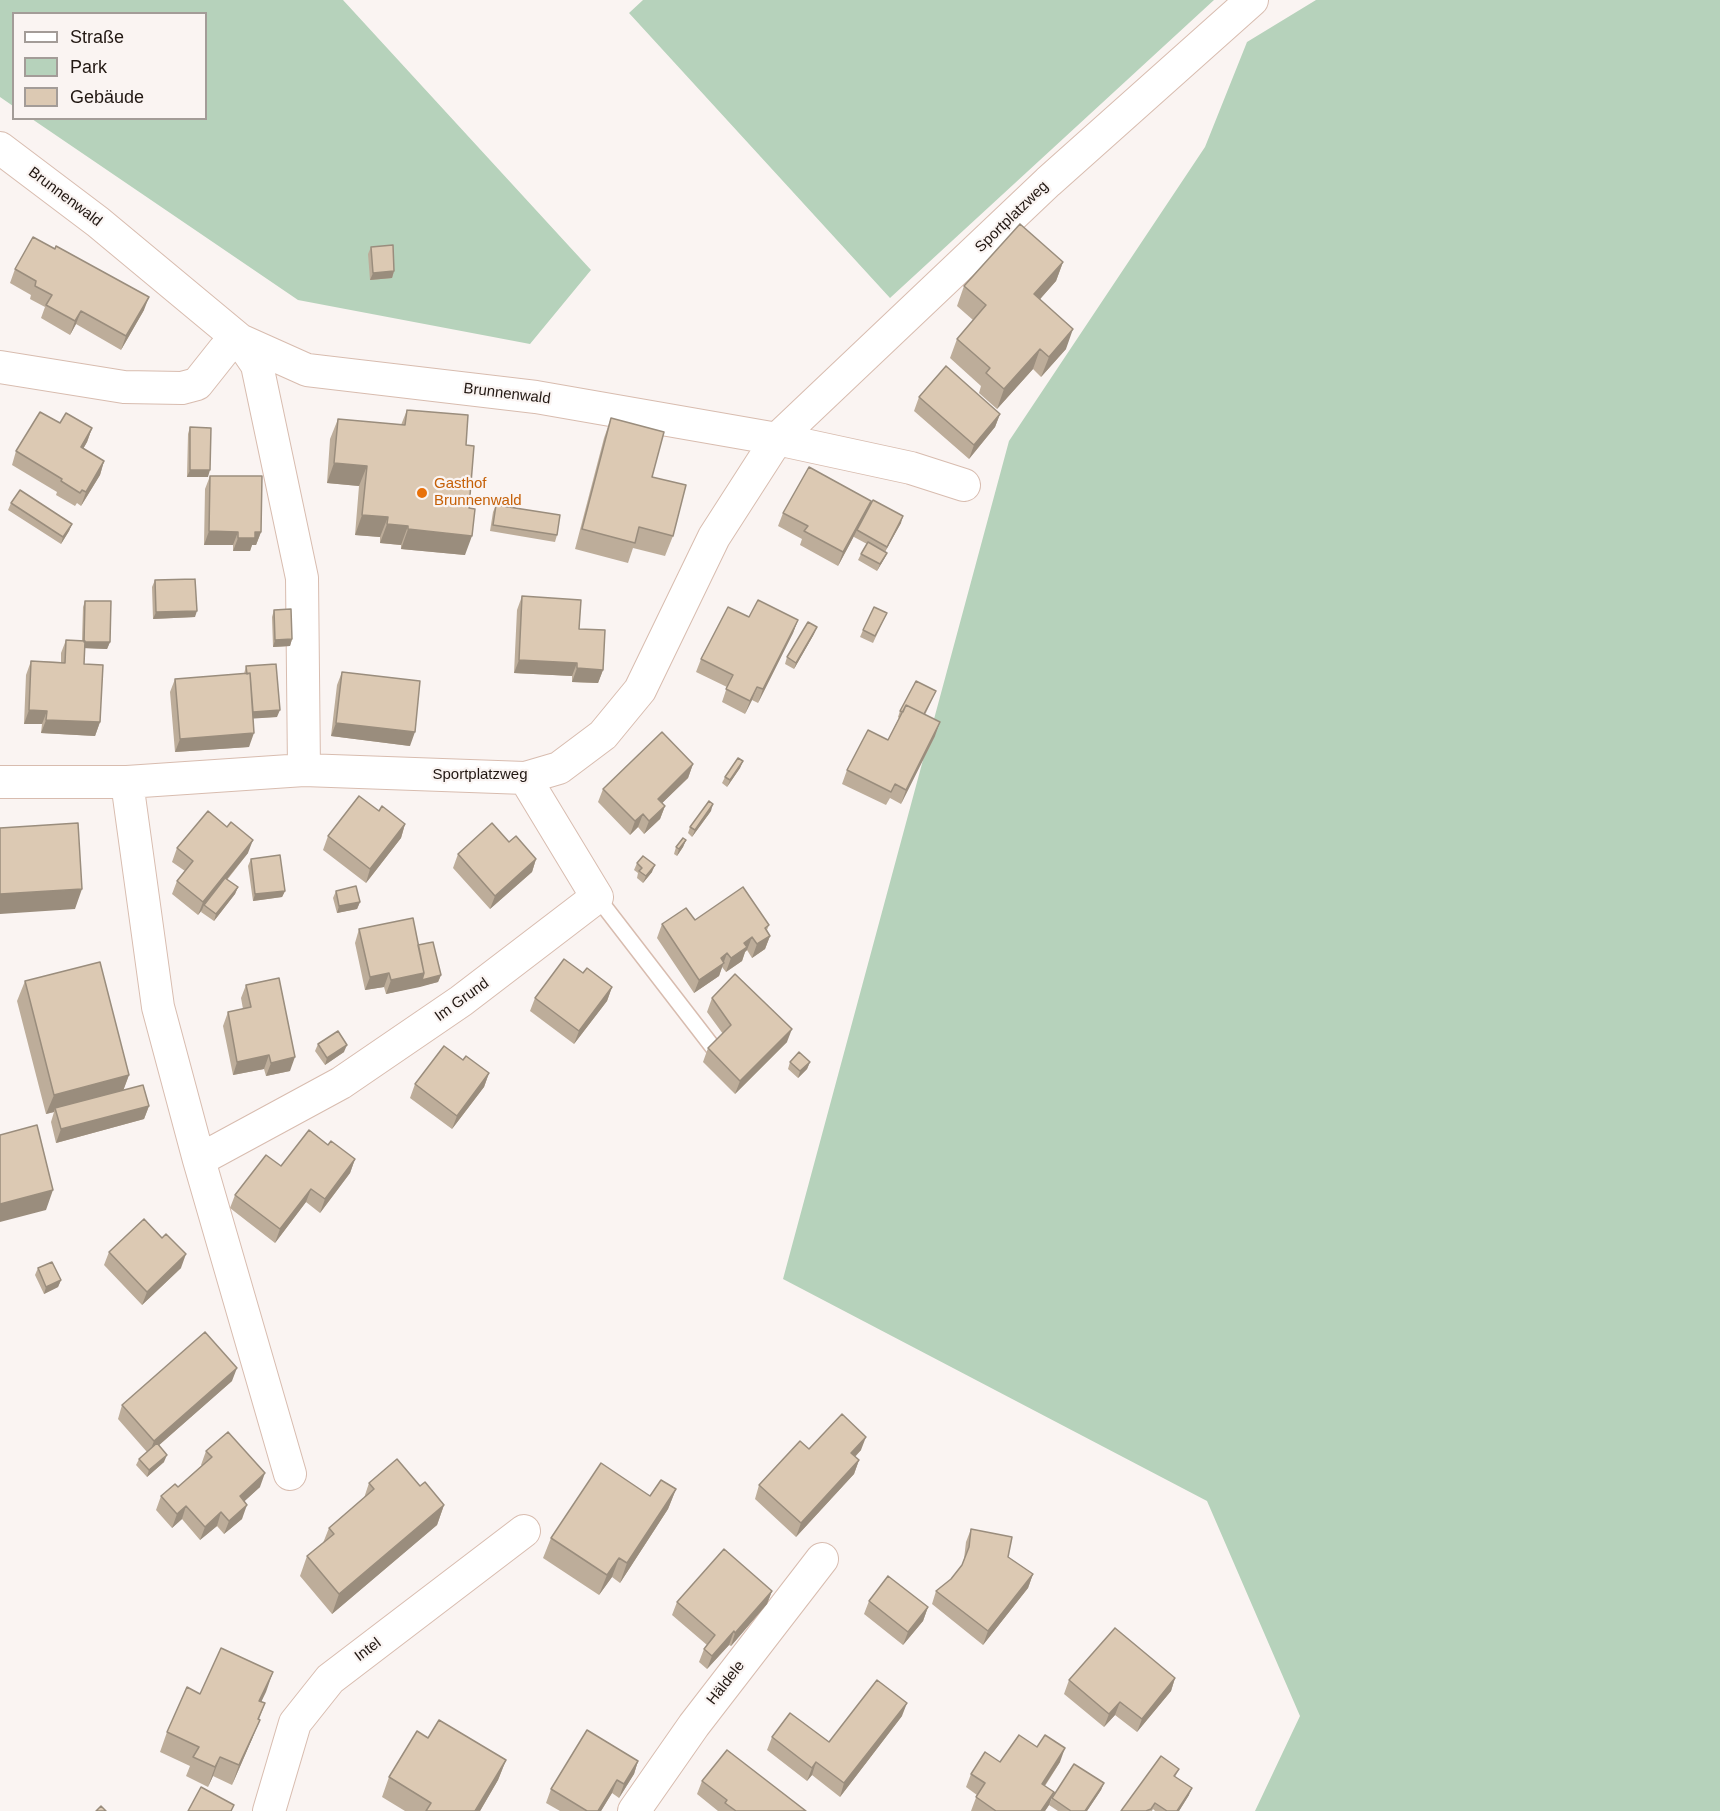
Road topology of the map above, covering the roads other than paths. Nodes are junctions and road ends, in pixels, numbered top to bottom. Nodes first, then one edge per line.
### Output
1 (1252, 0) edge
2 (0, 148) edge
3 (240, 340) junction
4 (0, 367) edge
5 (777, 439) junction
6 (964, 485) dead end
7 (304, 770) junction
8 (525, 778) junction
9 (0, 782) edge
10 (127, 782) junction
11 (597, 897) junction
12 (715, 1050) edge
13 (199, 1160) junction
14 (290, 1474) dead end
15 (524, 1531) dead end
16 (822, 1559) dead end
17 (269, 1811) edge
18 (634, 1811) edge

1 - 5 street, Sportplatzweg
2 - 3 street, Brunnenwald
3 - 4 street
3 - 5 street, Brunnenwald
3 - 7 street, Brunnenwald
5 - 6 street
5 - 8 street, Sportplatzweg
7 - 8 street, Sportplatzweg
7 - 10 street, Sportplatzweg
8 - 11 street
9 - 10 street, Sportplatzweg
10 - 13 street
11 - 12 lane
11 - 13 street, Im Grund
13 - 14 street
15 - 17 street, Intel
16 - 18 street, Häldele

